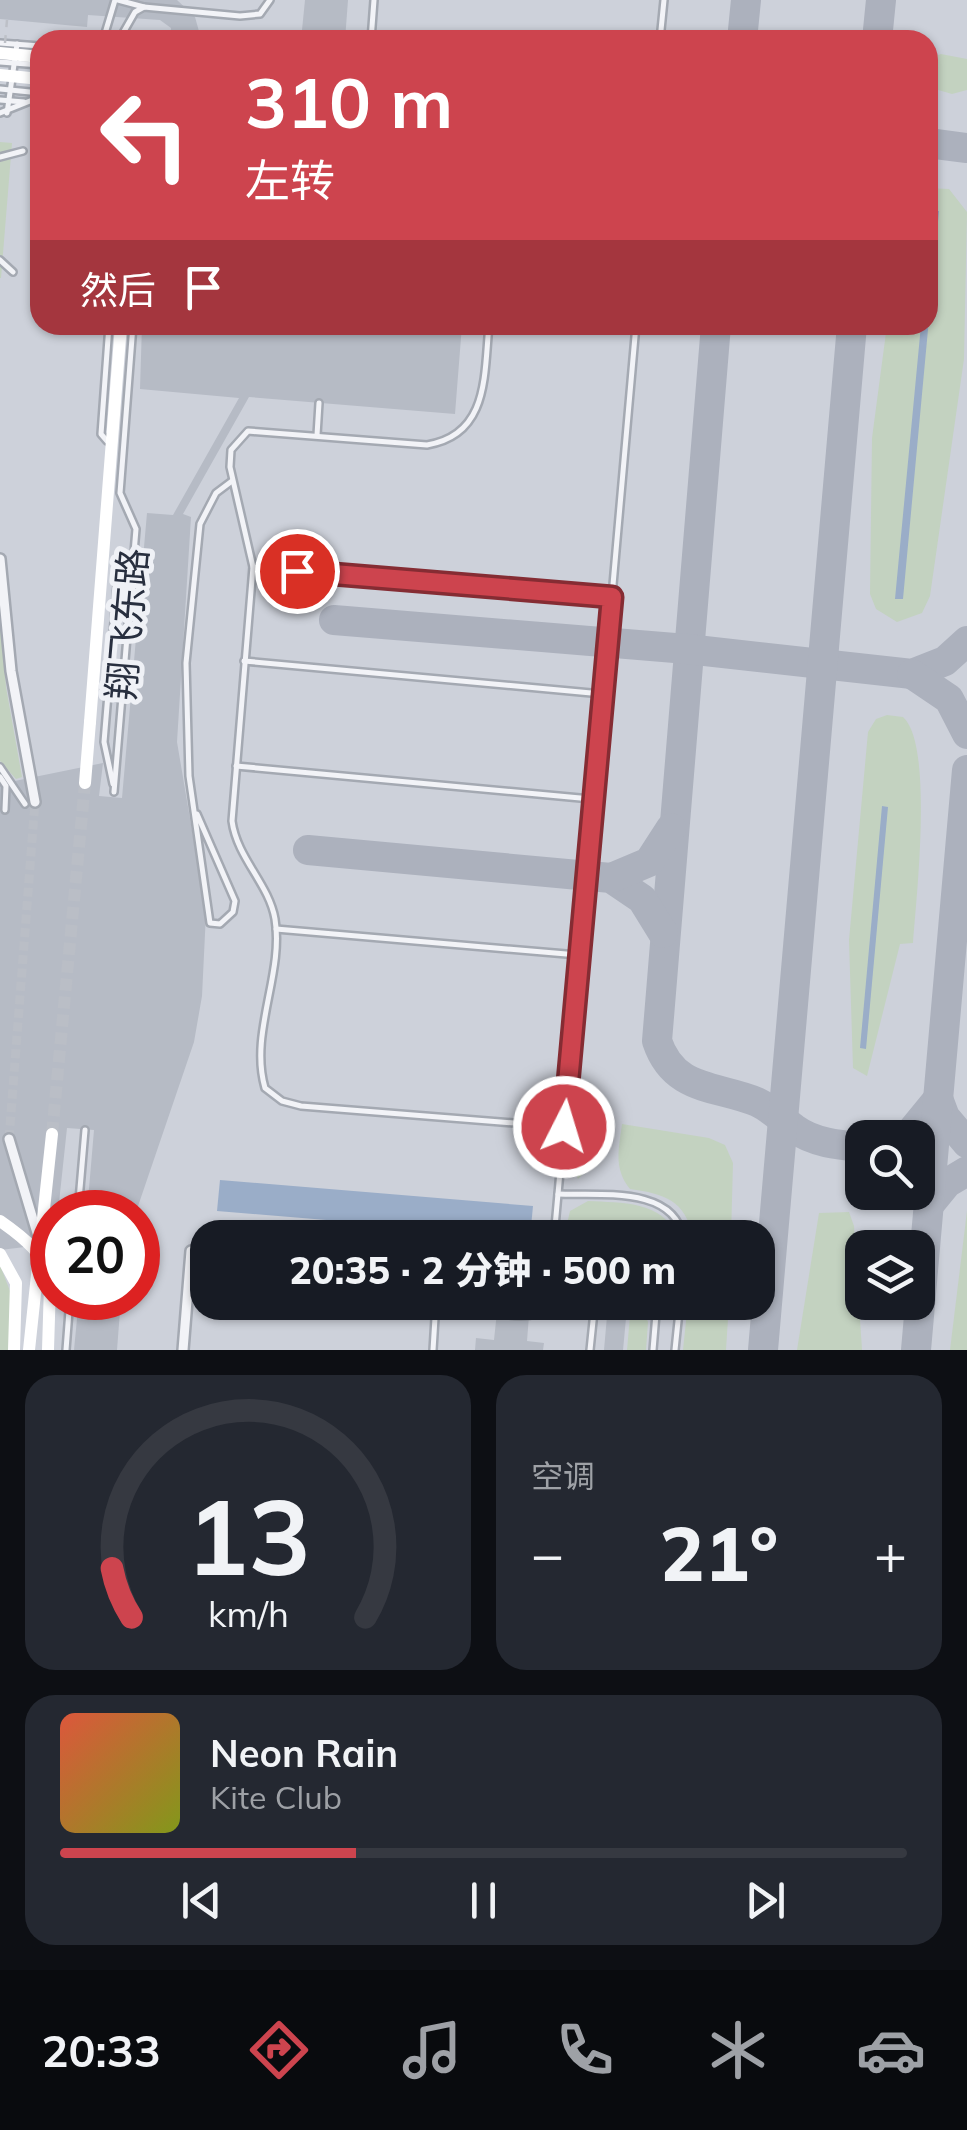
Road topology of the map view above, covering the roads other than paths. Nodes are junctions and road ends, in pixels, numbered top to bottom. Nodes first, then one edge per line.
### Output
1 (116, 0) edge
2 (270, 0) edge
3 (374, 0) edge
4 (664, 0) edge
5 (144, 6) junction
6 (106, 30) edge
7 (125, 30) edge
8 (372, 30) edge
9 (661, 30) edge
10 (0, 43) edge
11 (16, 44) junction
12 (30, 45) edge
13 (0, 53) edge
14 (30, 56) edge
15 (0, 62) edge
16 (15, 63) junction
17 (30, 64) edge
18 (0, 76) edge
19 (30, 78) edge
20 (0, 89) edge
21 (12, 90) junction
22 (30, 93) edge
23 (0, 100) edge
24 (30, 100) edge
25 (10, 101) junction
26 (27, 102) junction
27 (4, 113) edge
28 (23, 150) dead end
29 (0, 158) edge
30 (0, 260) edge
31 (12, 272) dead end
32 (108, 335) edge
33 (120, 335) edge
34 (132, 335) edge
35 (487, 335) edge
36 (635, 335) edge
37 (320, 403) dead end
38 (316, 436) junction
39 (122, 458) junction
40 (232, 481) junction
41 (0, 558) edge
42 (119, 562) dead end
43 (253, 567) junction
44 (612, 597) junction
45 (244, 662) junction
46 (602, 694) junction
47 (236, 766) junction
48 (0, 768) edge
49 (0, 777) edge
50 (85, 784) tunnel mouth
51 (591, 799) junction
52 (30, 803) joint
53 (5, 810) dead end
54 (197, 814) junction
55 (276, 929) junction
56 (578, 955) junction
57 (564, 1127) junction
58 (85, 1130) dead end
59 (9, 1138) dead end
60 (45, 1190) edge
61 (52, 1190) edge
62 (80, 1190) edge
63 (558, 1194) junction
64 (30, 1202) edge
65 (556, 1220) edge
66 (677, 1220) edge
67 (0, 1221) edge
68 (30, 1245) edge
69 (0, 1254) edge
70 (190, 1263) edge
71 (32, 1320) edge
72 (49, 1320) edge
73 (56, 1320) edge
74 (68, 1320) edge
75 (435, 1320) edge
76 (593, 1320) edge
77 (655, 1320) edge
78 (678, 1320) edge
79 (14, 1350) edge
80 (30, 1350) edge
81 (48, 1350) edge
82 (56, 1350) edge
83 (66, 1350) edge
84 (183, 1350) edge
85 (433, 1350) edge
86 (590, 1350) edge
87 (652, 1350) edge
88 (676, 1350) edge

1 - 5 lane
1 - 6 lane
2 - 5 lane
3 - 8 lane
4 - 9 lane
5 - 7 lane
10 - 11 lane
11 - 12 lane
11 - 16 lane
13 - 14 main road, bridge
15 - 16 lane
16 - 17 lane
16 - 21 lane
18 - 19 main road, bridge
20 - 21 lane
21 - 22 lane
21 - 25 lane
23 - 25 lane
24 - 26 lane
25 - 26 lane
25 - 27 lane
26 - 27 lane
28 - 29 lane
30 - 31 lane
32 - 39 lane
33 - 50 main road, bridge
34 - 39 lane
35 - 38 lane
36 - 44 lane
37 - 38 lane
38 - 40 lane
39 - 42 lane, 翔飞东路
40 - 43 lane
40 - 54 lane
41 - 52 street
43 - 44 lane
43 - 45 lane
44 - 46 lane
45 - 46 lane
45 - 47 lane
46 - 51 lane
47 - 51 lane
47 - 55 lane
48 - 52 lane
49 - 53 lane
51 - 56 lane
54 - 54 lane
55 - 56 lane
55 - 57 lane
56 - 57 lane
57 - 63 lane
58 - 62 lane
59 - 64 street
60 - 61 main road
63 - 65 lane
63 - 66 lane
67 - 68 main road, bridge
69 - 79 main road
70 - 84 street
71 - 80 main road
72 - 81 main road
73 - 82 main road
74 - 83 lane
75 - 85 lane
76 - 86 lane
77 - 87 lane
78 - 88 lane

